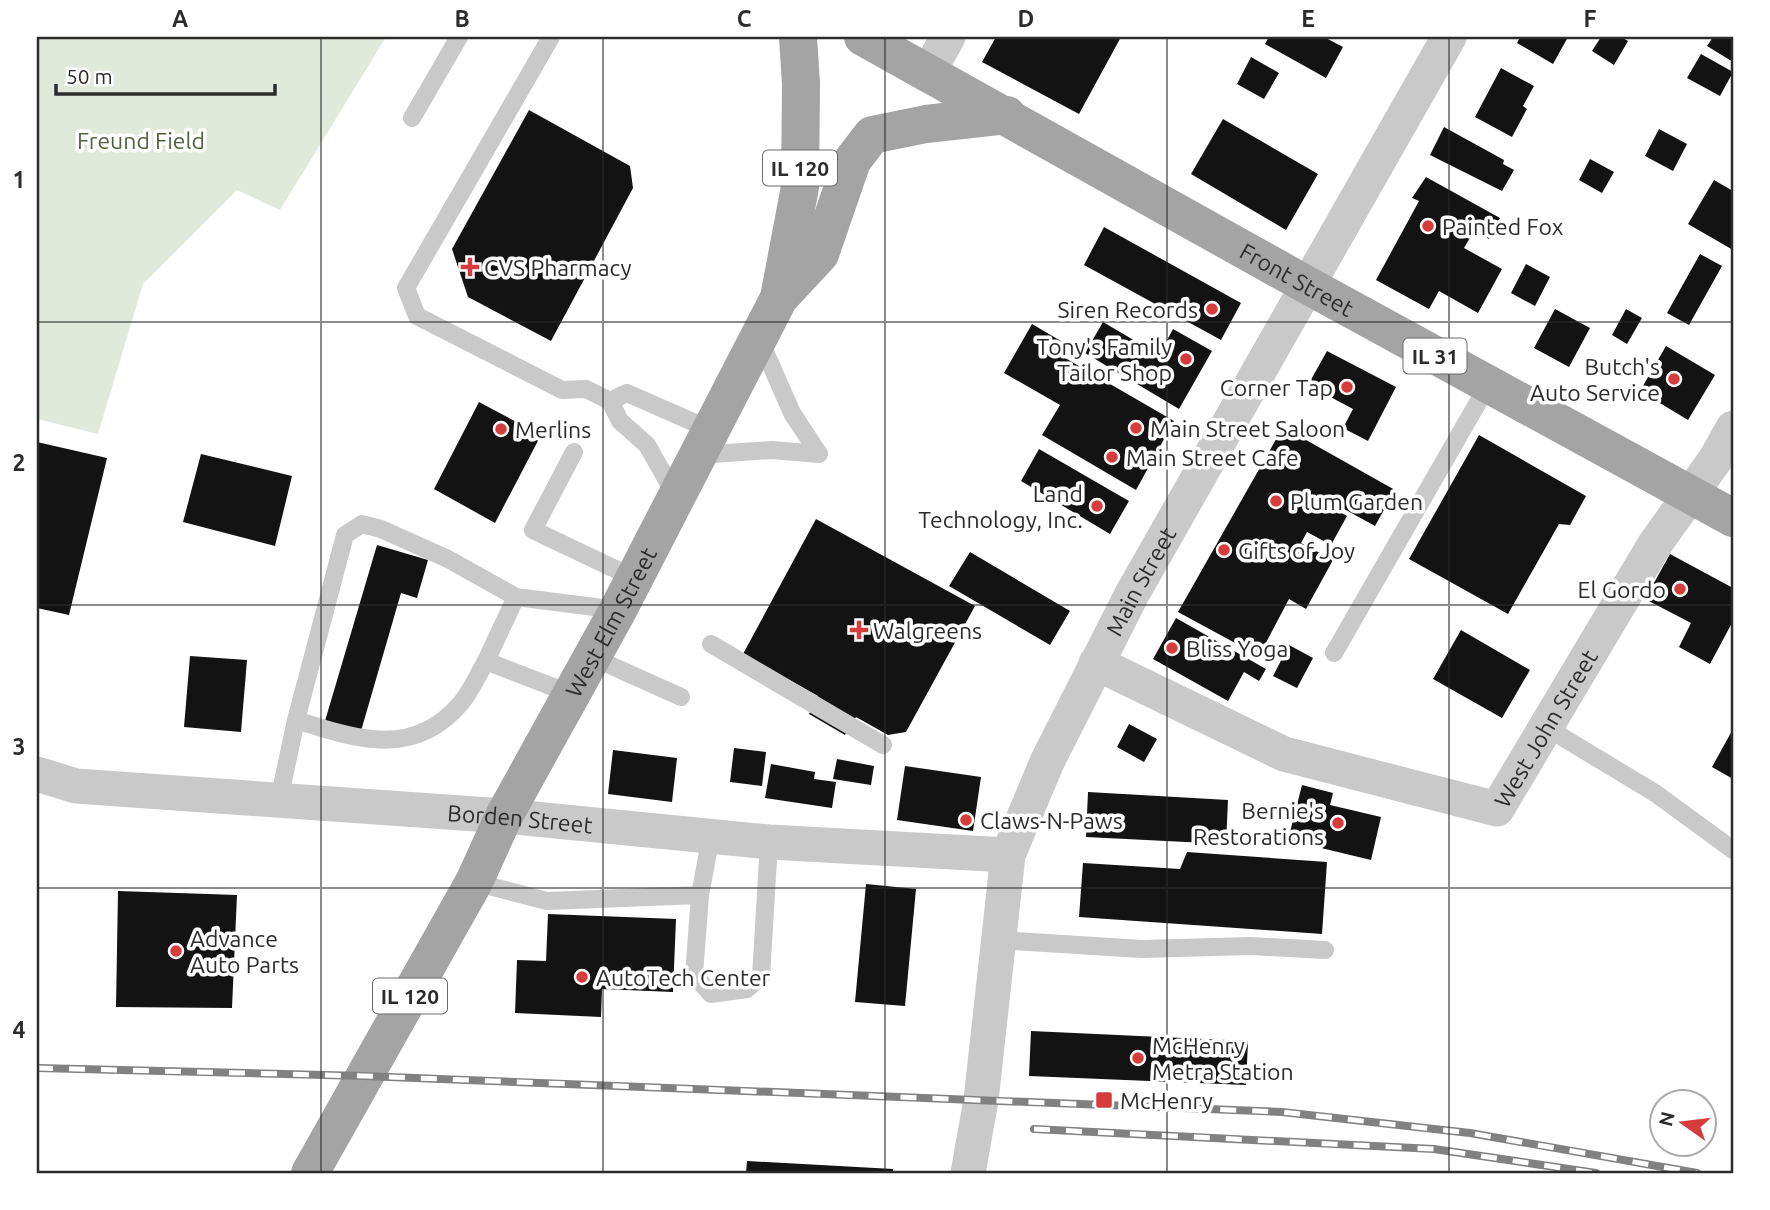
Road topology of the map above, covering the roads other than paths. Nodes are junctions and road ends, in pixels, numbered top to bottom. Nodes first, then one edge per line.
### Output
1 (459, 37) edge
2 (551, 37) edge
3 (798, 37) edge
4 (863, 37) edge
5 (948, 37) edge
6 (1449, 37) edge
7 (929, 71) junction
8 (1007, 115) junction
9 (412, 118) dead end
10 (1307, 285) junction
11 (779, 298) junction
12 (760, 339) junction
13 (1488, 385) junction
14 (610, 401) junction
15 (1733, 428) edge
16 (705, 443) junction
17 (574, 452) dead end
18 (676, 496) junction
19 (1690, 496) junction
20 (1733, 518) edge
21 (626, 594) junction
22 (516, 597) junction
23 (711, 644) dead end
24 (1334, 653) dead end
25 (592, 657) junction
26 (486, 661) junction
27 (1096, 663) junction
28 (571, 694) junction
29 (681, 697) dead end
30 (296, 720) junction
31 (1544, 726) junction
32 (883, 744) dead end
33 (37, 774) edge
34 (279, 800) junction
35 (504, 816) junction
36 (711, 836) junction
37 (769, 842) junction
38 (1733, 850) edge
39 (1007, 855) junction
40 (474, 882) junction
41 (700, 895) junction
42 (998, 940) junction
43 (1325, 950) dead end
44 (310, 1173) edge
45 (968, 1173) edge

1 - 9 lane
2 - 14 lane
3 - 11 main road, West Elm Street / IL 120
4 - 7 main road, Front Street / IL 31
5 - 7 street
6 - 10 street, Main Street
7 - 8 main road, Front Street / IL 31
8 - 10 main road, Front Street / IL 31
8 - 11 main road
10 - 13 main road, Front Street / IL 31
10 - 27 street, Main Street
11 - 12 main road, West Elm Street / IL 120
12 - 16 main road, West Elm Street / IL 120
12 - 16 lane
13 - 19 main road, Front Street / IL 31
13 - 24 lane
14 - 16 lane
14 - 18 lane
15 - 19 street, West John Street
16 - 18 main road, West Elm Street / IL 120
17 - 21 lane
18 - 21 main road, West Elm Street / IL 120
19 - 20 main road, Front Street / IL 31
19 - 31 street, West John Street
21 - 22 lane
21 - 25 main road, West Elm Street / IL 120
22 - 26 lane
22 - 30 lane
23 - 32 lane
25 - 28 main road, West Elm Street / IL 120
25 - 29 lane
26 - 28 lane
26 - 30 lane
27 - 31 street, West John Street
27 - 39 street, Main Street
28 - 35 main road, West Elm Street / IL 120
30 - 34 lane
31 - 38 lane
33 - 34 street, Borden Street
34 - 35 street, Borden Street
35 - 36 street, Borden Street
35 - 40 main road, West Elm Street / IL 120
36 - 37 street, Borden Street
36 - 41 lane
37 - 39 street, Borden Street
37 - 41 lane
39 - 42 street, Main Street
40 - 41 lane
40 - 44 main road, West Elm Street / IL 120
42 - 43 lane
42 - 45 street, Main Street

